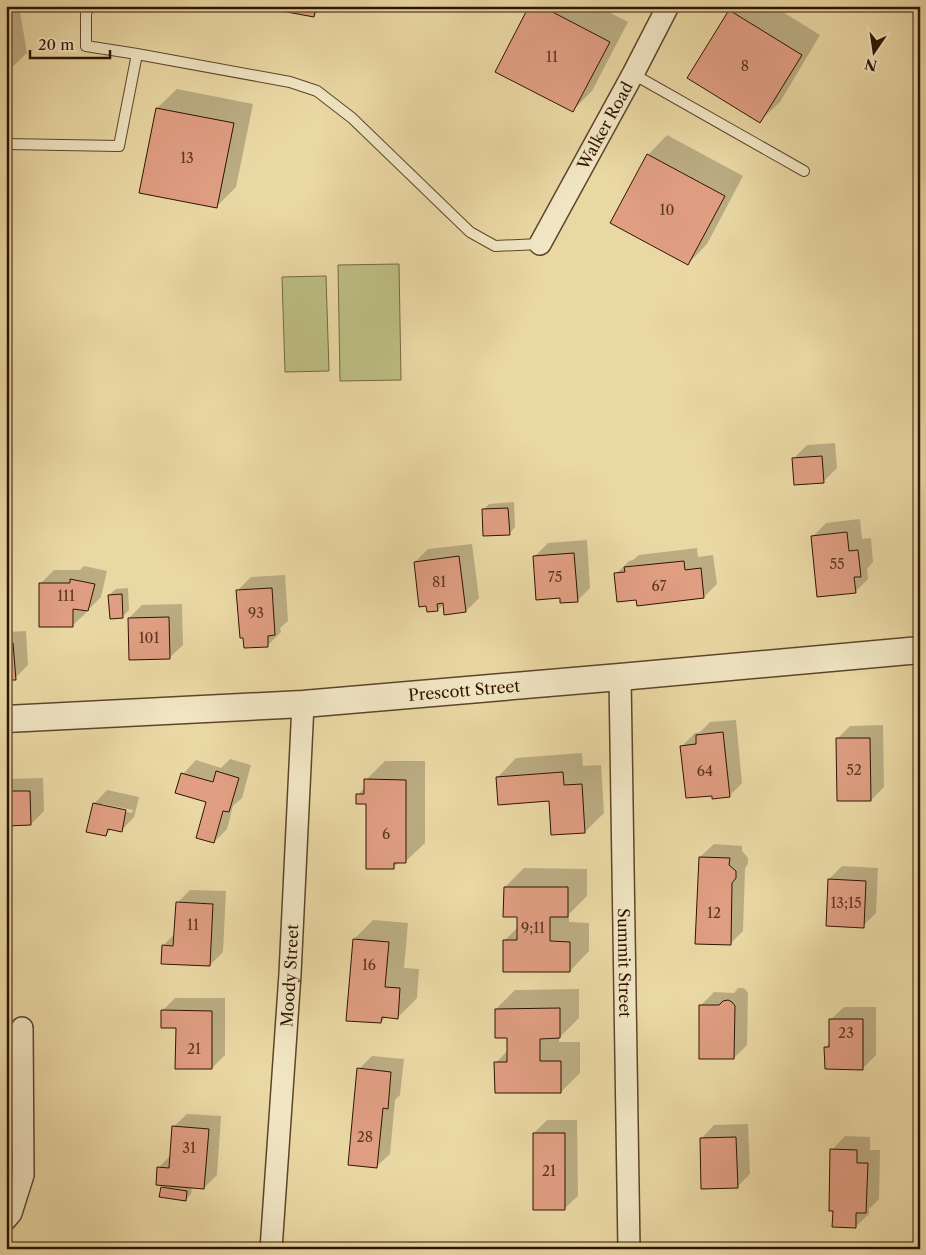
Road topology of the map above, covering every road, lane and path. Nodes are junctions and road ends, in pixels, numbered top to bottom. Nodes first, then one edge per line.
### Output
1 (89, 6) edge
2 (668, 6) edge
3 (137, 54) junction
4 (632, 74) junction
5 (6, 144) edge
6 (804, 171) dead end
7 (540, 244) joint
8 (920, 650) edge
9 (620, 677) junction
10 (303, 704) junction
11 (6, 719) edge
12 (22, 1028) dead end
13 (6, 1218) edge
14 (271, 1249) edge
15 (629, 1249) edge

1 - 3 lane
2 - 4 street, Walker Road
3 - 5 lane
3 - 7 lane
4 - 6 lane
4 - 7 street, Walker Road
8 - 9 street, Prescott Street
9 - 10 street, Prescott Street
9 - 15 street, Summit Street
10 - 11 street, Prescott Street
10 - 14 street, Moody Street
12 - 13 street

